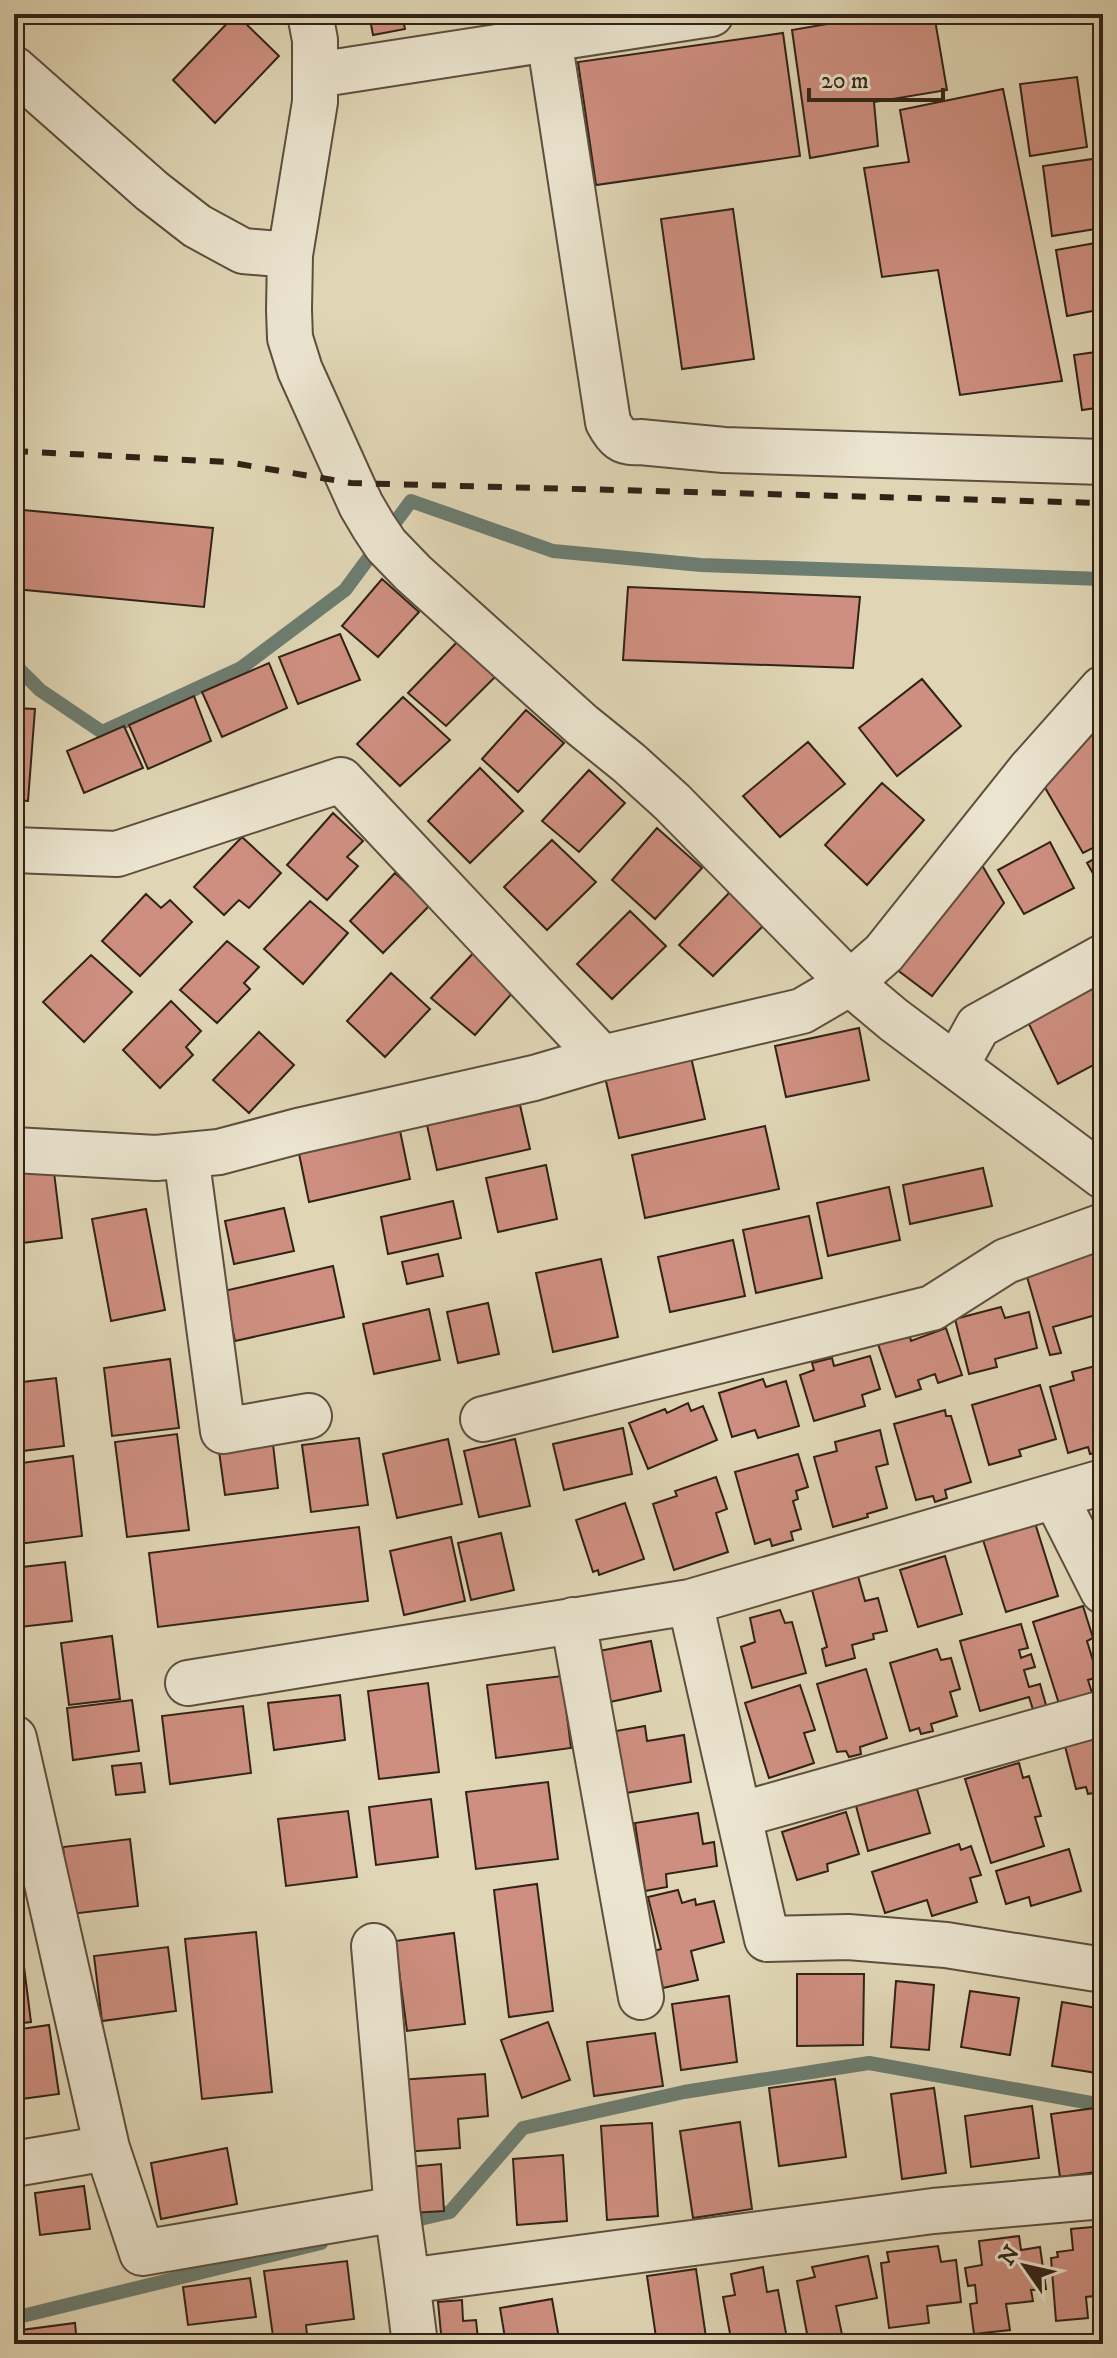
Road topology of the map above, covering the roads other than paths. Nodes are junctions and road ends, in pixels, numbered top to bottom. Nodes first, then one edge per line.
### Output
1 (310, 14) edge
2 (711, 14) edge
3 (549, 38) junction
4 (14, 69) edge
5 (316, 75) junction
6 (290, 255) junction
7 (1103, 462) edge
8 (1103, 688) edge
9 (14, 850) edge
10 (1103, 957) edge
11 (850, 983) junction
12 (602, 1058) junction
13 (956, 1066) junction
14 (14, 1150) edge
15 (186, 1155) junction
16 (1103, 1176) edge
17 (1103, 1226) edge
18 (309, 1416) dead end
19 (483, 1419) dead end
20 (1103, 1482) edge
21 (1055, 1496) junction
22 (1103, 1591) edge
23 (690, 1602) junction
24 (573, 1620) junction
25 (188, 1683) dead end
26 (1103, 1713) edge
27 (14, 1738) edge
28 (739, 1815) junction
29 (32, 1898) edge
30 (374, 1946) dead end
31 (1103, 1970) edge
32 (641, 1997) dead end
33 (107, 2148) junction
34 (14, 2164) edge
35 (1103, 2196) edge
36 (397, 2209) junction
37 (407, 2281) junction
38 (415, 2344) edge

1 - 5 street
2 - 3 street
3 - 5 street
3 - 7 street
4 - 6 street
5 - 6 street
6 - 11 street
8 - 11 street
9 - 12 street
10 - 13 street
11 - 12 street
11 - 13 street
12 - 15 street
13 - 16 street
14 - 15 street
15 - 18 street
17 - 19 street
20 - 21 street
21 - 22 street
21 - 23 street
23 - 24 street
23 - 28 street
24 - 25 street
24 - 32 street
26 - 28 street
27 - 29 street
28 - 31 street
29 - 33 street
30 - 36 street
33 - 34 street
33 - 36 street
35 - 37 street
36 - 37 street
37 - 38 street

